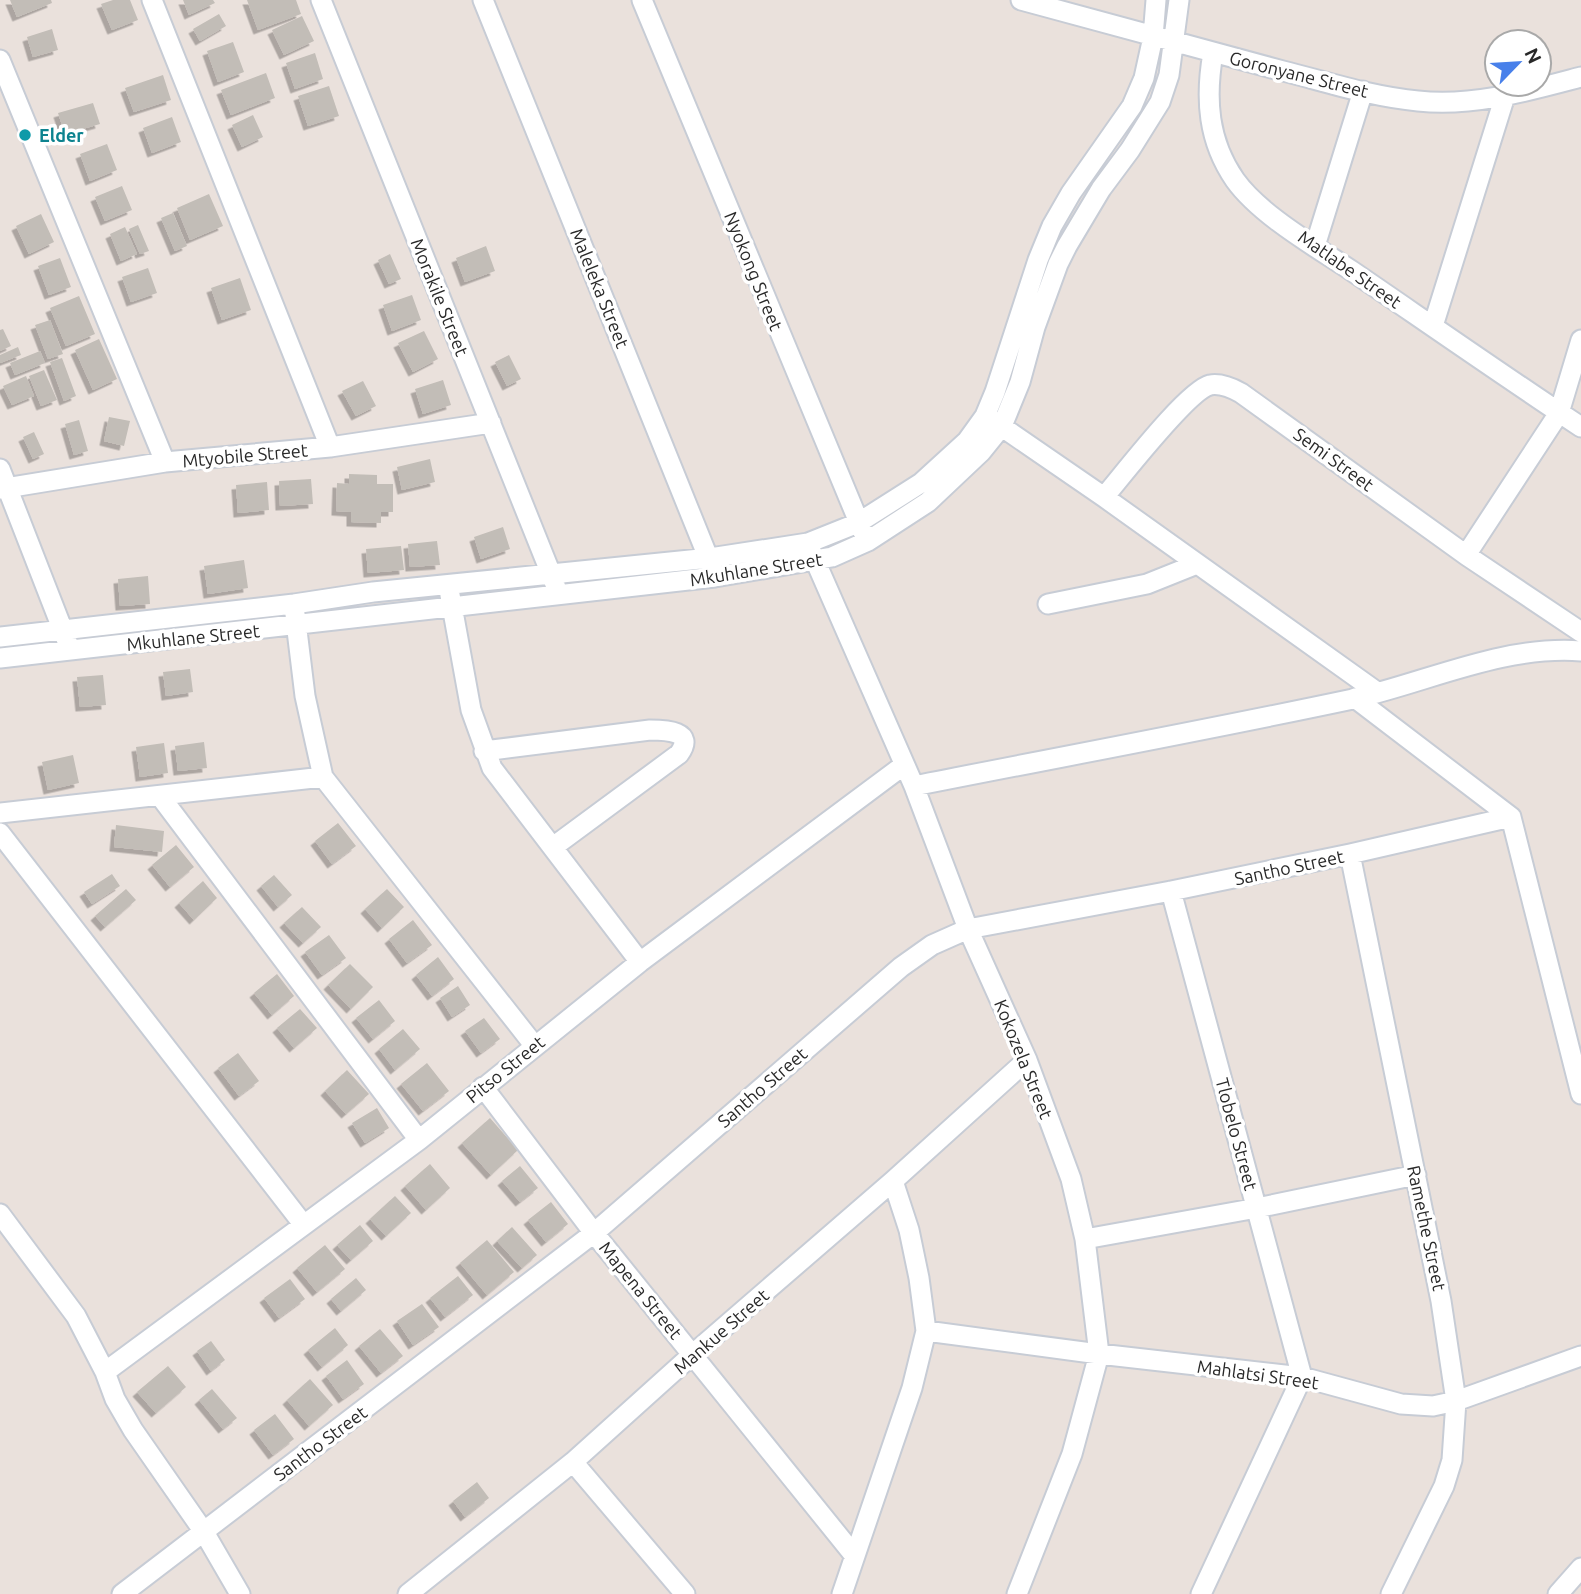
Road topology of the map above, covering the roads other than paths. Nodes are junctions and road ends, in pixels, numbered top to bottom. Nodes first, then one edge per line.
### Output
1 (152, 0) edge
2 (321, 0) edge
3 (483, 0) edge
4 (642, 0) edge
5 (1020, 0) edge
6 (1156, 0) edge
7 (1179, 0) edge
8 (1153, 37) junction
9 (1175, 41) junction
10 (1213, 53) junction
11 (0, 60) edge
12 (1581, 77) edge
13 (1553, 84) edge
14 (1363, 91) junction
15 (1486, 98) edge
16 (1504, 98) edge
17 (1315, 246) junction
18 (1433, 326) junction
19 (1581, 340) edge
20 (1559, 412) junction
21 (985, 416) junction
22 (491, 423) junction
23 (1002, 426) junction
24 (1581, 427) edge
25 (330, 447) junction
26 (165, 462) junction
27 (0, 469) edge
28 (4, 488) edge
29 (1104, 497) junction
30 (858, 523) junction
31 (869, 541) junction
32 (811, 552) junction
33 (1466, 555) junction
34 (1198, 564) junction
35 (713, 567) junction
36 (551, 574) junction
37 (449, 584) junction
38 (559, 595) junction
39 (293, 604) junction
40 (1048, 604) dead end
41 (452, 608) junction
42 (296, 626) junction
43 (62, 629) junction
44 (1581, 632) edge
45 (0, 637) edge
46 (71, 651) junction
47 (1581, 651) edge
48 (0, 658) edge
49 (1377, 692) junction
50 (1355, 698) junction
51 (484, 751) junction
52 (904, 765) junction
53 (323, 777) junction
54 (914, 786) junction
55 (160, 796) junction
56 (0, 813) edge
57 (1511, 817) junction
58 (0, 833) edge
59 (552, 847) junction
60 (1350, 854) junction
61 (1171, 891) junction
62 (968, 929) junction
63 (640, 962) junction
64 (534, 1045) junction
65 (1027, 1060) junction
66 (484, 1087) junction
67 (1581, 1094) edge
68 (419, 1140) junction
69 (1416, 1175) junction
70 (893, 1181) junction
71 (1256, 1208) junction
72 (0, 1214) edge
73 (303, 1224) junction
74 (594, 1233) junction
75 (1086, 1239) junction
76 (926, 1331) junction
77 (693, 1354) junction
78 (1099, 1354) junction
79 (1581, 1356) edge
80 (106, 1372) junction
81 (1302, 1377) junction
82 (1456, 1401) junction
83 (573, 1462) junction
84 (204, 1532) junction
85 (854, 1555) junction
86 (1581, 1568) edge
87 (679, 1592) edge
88 (122, 1594) edge
89 (240, 1594) edge
90 (408, 1594) edge
91 (842, 1594) edge
92 (1017, 1594) edge
93 (1201, 1594) edge
94 (1391, 1594) edge
95 (1558, 1594) edge

1 - 25 street
2 - 22 street, Morakile Street
3 - 35 street, Maleleka Street
4 - 30 street, Nyokong Street
5 - 8 street, Goronyane Street
6 - 8 street, Mkuhlane Street
7 - 9 street, Mkuhlane Street
8 - 9 street, Goronyane Street
8 - 21 street, Mkuhlane Street
9 - 10 street, Goronyane Street
9 - 23 street, Mkuhlane Street
10 - 14 street, Goronyane Street
10 - 17 street, Matlabe Street
11 - 26 street
12 - 13 street, Goronyane Street
14 - 15 street, Goronyane Street
14 - 17 street
16 - 18 street
17 - 18 street, Matlabe Street
18 - 20 street, Matlabe Street
19 - 20 street
20 - 24 street, Matlabe Street
20 - 33 street
21 - 23 street
21 - 30 street, Mkuhlane Street
22 - 25 street, Mtyobile Street
22 - 36 street, Morakile Street
23 - 29 street
23 - 31 street, Mkuhlane Street
25 - 26 street, Mtyobile Street
26 - 28 street, Mtyobile Street
27 - 28 street
28 - 43 street
29 - 33 street, Semi Street
29 - 34 street
30 - 31 street, Nyokong Street
30 - 32 street, Mkuhlane Street
31 - 32 street, Mkuhlane Street
32 - 35 street, Mkuhlane Street
32 - 52 street, Kokozela Street
33 - 44 street, Semi Street
34 - 40 street
34 - 49 street
35 - 36 street, Mkuhlane Street
35 - 38 street, Mkuhlane Street
36 - 37 street, Mkuhlane Street
36 - 38 street, Morakile Street
37 - 39 street, Mkuhlane Street
37 - 41 street
38 - 41 street, Mkuhlane Street
39 - 42 street
39 - 43 street, Mkuhlane Street
41 - 42 street, Mkuhlane Street
41 - 51 street
42 - 46 street, Mkuhlane Street
42 - 53 street
43 - 45 street, Mkuhlane Street
43 - 46 street
46 - 48 street, Mkuhlane Street
47 - 49 street
49 - 50 street
50 - 54 street
50 - 57 street
51 - 59 street
51 - 59 street
52 - 54 street, Kokozela Street
52 - 63 street, Pitso Street
53 - 55 street
53 - 64 street
54 - 62 street, Kokozela Street
55 - 56 street
55 - 68 street
57 - 60 street, Santho Street
57 - 67 street
58 - 73 street
59 - 63 street
60 - 61 street, Santho Street
60 - 69 street, Ramethe Street
61 - 62 street, Santho Street
61 - 71 street, Tlobelo Street
62 - 65 street, Kokozela Street
62 - 74 street, Santho Street
63 - 64 street, Pitso Street
64 - 66 street, Pitso Street
65 - 70 street, Mankue Street
65 - 75 street, Kokozela Street
66 - 68 street, Pitso Street
66 - 74 street, Mapena Street
68 - 73 street, Pitso Street
69 - 71 street
69 - 82 street, Ramethe Street
70 - 76 street
70 - 77 street, Mankue Street
71 - 75 street
71 - 81 street, Tlobelo Street
72 - 80 street
73 - 80 street, Pitso Street
74 - 77 street, Mapena Street
74 - 84 street, Santho Street
75 - 78 street, Kokozela Street
76 - 78 street, Mahlatsi Street
76 - 85 street
77 - 83 street, Mankue Street
77 - 85 street, Mapena Street
78 - 81 street, Mahlatsi Street
78 - 92 street, Kokozela Street
79 - 82 street, Mahlatsi Street
80 - 84 street
81 - 82 street, Mahlatsi Street
81 - 93 street
82 - 94 street, Ramethe Street
83 - 87 street
83 - 90 street, Mankue Street
84 - 88 street, Santho Street
84 - 89 street
85 - 91 street
86 - 95 street

